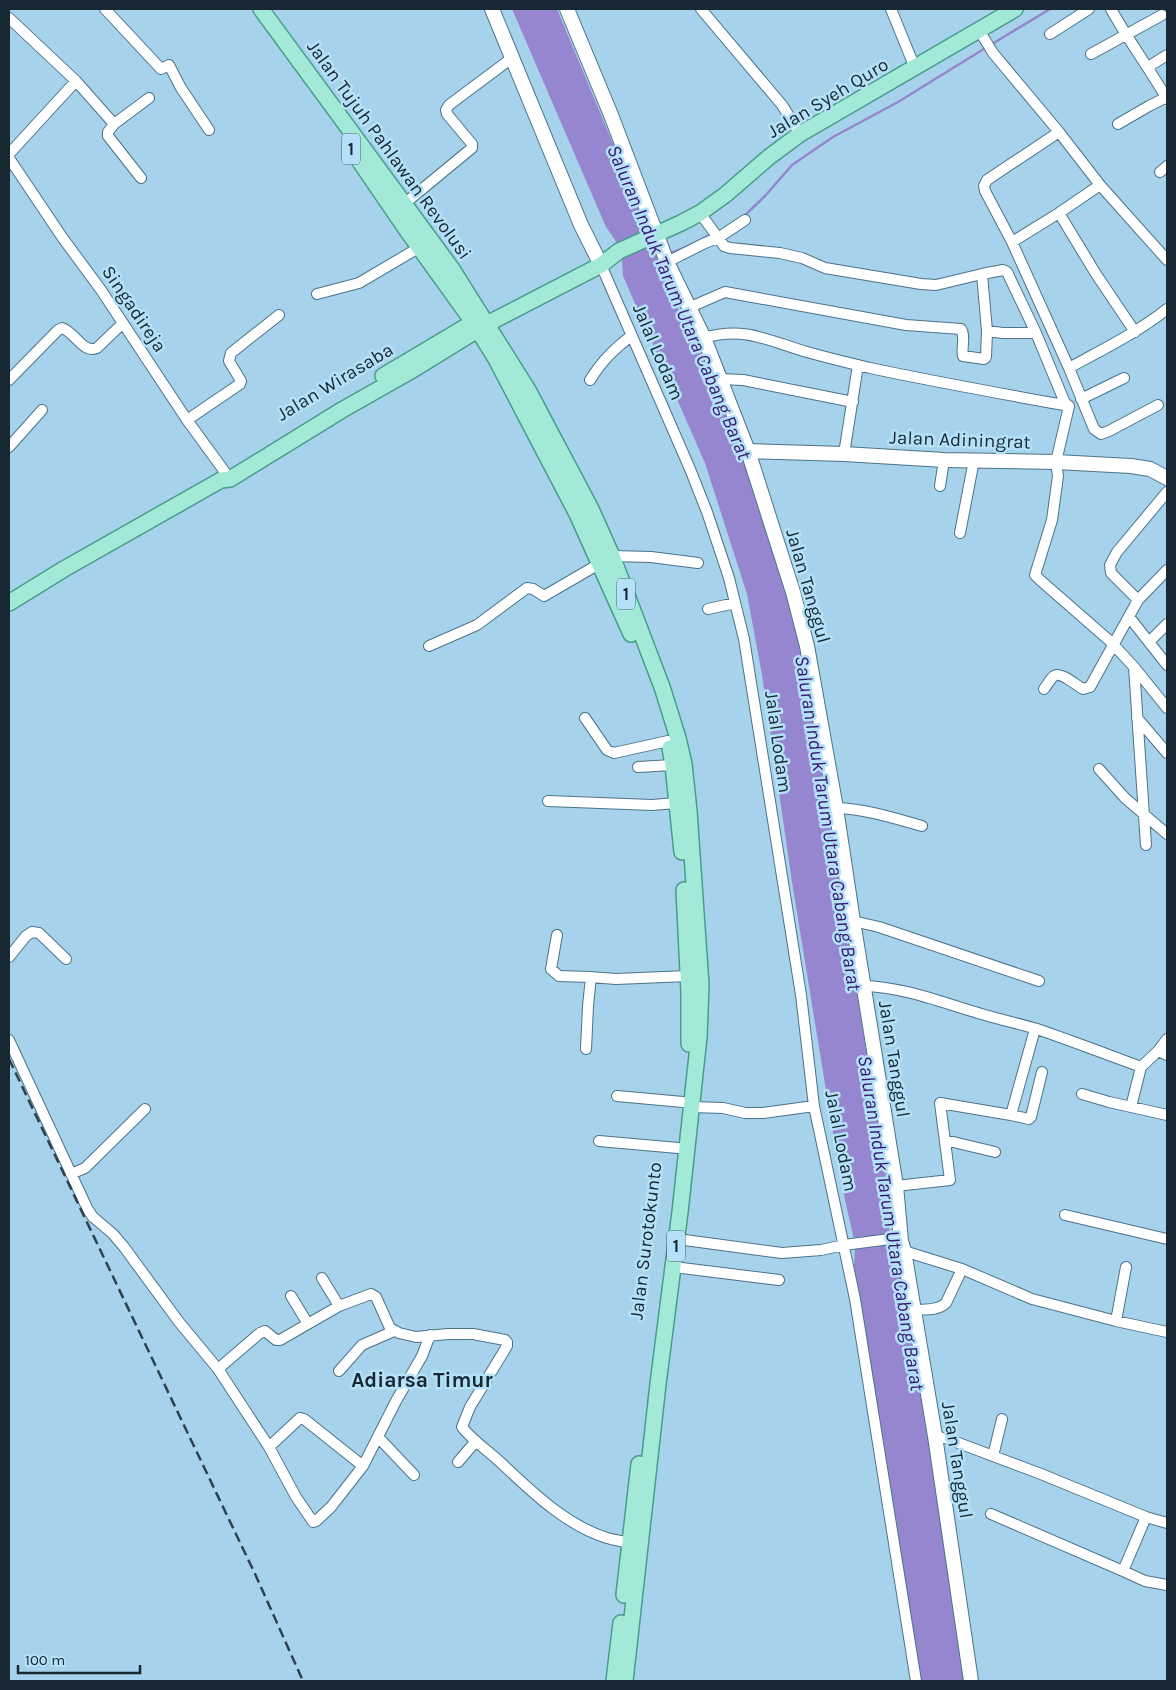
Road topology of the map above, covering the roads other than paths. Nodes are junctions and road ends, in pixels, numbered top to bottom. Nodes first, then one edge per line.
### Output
1 (105, 9) edge
2 (250, 9) edge
3 (261, 9) edge
4 (492, 9) edge
5 (567, 9) edge
6 (702, 9) edge
7 (891, 9) edge
8 (1015, 9) edge
9 (1089, 9) edge
10 (1111, 9) edge
11 (1162, 15) dead end
12 (9, 18) edge
13 (981, 33) junction
14 (1050, 34) dead end
15 (1126, 36) junction
16 (1091, 54) dead end
17 (1167, 55) edge
18 (512, 58) junction
19 (1148, 66) junction
20 (915, 68) junction
21 (76, 80) junction
22 (149, 98) dead end
23 (1167, 98) edge
24 (114, 124) junction
25 (1118, 124) dead end
26 (209, 130) dead end
27 (1060, 132) junction
28 (800, 134) junction
29 (9, 154) edge
30 (9, 158) edge
31 (141, 178) dead end
32 (1100, 185) junction
33 (404, 204) junction
34 (700, 213) junction
35 (1059, 213) junction
36 (745, 220) dead end
37 (655, 235) junction
38 (716, 235) junction
39 (1012, 242) junction
40 (420, 247) junction
41 (666, 258) junction
42 (1167, 260) edge
43 (599, 262) junction
44 (982, 274) junction
45 (317, 294) dead end
46 (688, 308) junction
47 (1167, 309) edge
48 (278, 315) dead end
49 (480, 323) junction
50 (123, 324) junction
51 (987, 331) junction
52 (1135, 332) junction
53 (1036, 333) junction
54 (631, 336) junction
55 (704, 338) junction
56 (858, 365) junction
57 (1069, 368) junction
58 (10, 375) edge
59 (1124, 378) dead end
60 (720, 379) junction
61 (590, 380) dead end
62 (1081, 399) junction
63 (853, 402) junction
64 (1158, 404) dead end
65 (1069, 406) junction
66 (42, 410) dead end
67 (187, 420) junction
68 (9, 447) edge
69 (748, 451) junction
70 (844, 454) junction
71 (944, 460) junction
72 (974, 460) junction
73 (1056, 462) junction
74 (226, 477) junction
75 (1167, 478) edge
76 (940, 486) dead end
77 (1167, 492) edge
78 (960, 533) dead end
79 (605, 560) junction
80 (698, 563) dead end
81 (1167, 570) edge
82 (1138, 600) junction
83 (9, 603) edge
84 (736, 603) junction
85 (708, 609) dead end
86 (1130, 618) junction
87 (1167, 624) edge
88 (1148, 642) junction
89 (1115, 645) junction
90 (429, 646) dead end
91 (1167, 664) edge
92 (1134, 667) junction
93 (1044, 689) dead end
94 (1167, 708) edge
95 (586, 718) dead end
96 (1137, 718) junction
97 (668, 741) junction
98 (1167, 753) edge
99 (673, 765) junction
100 (638, 767) dead end
101 (1099, 769) dead end
102 (548, 801) dead end
103 (683, 807) junction
104 (836, 808) junction
105 (1144, 816) junction
106 (922, 826) dead end
107 (1167, 834) edge
108 (1146, 845) dead end
109 (853, 921) junction
110 (692, 931) junction
111 (557, 935) dead end
112 (9, 957) edge
113 (66, 959) dead end
114 (688, 976) junction
115 (591, 978) junction
116 (1039, 981) dead end
117 (863, 986) junction
118 (1035, 1029) junction
119 (1167, 1039) edge
120 (9, 1040) edge
121 (586, 1049) dead end
122 (1162, 1053) edge
123 (1141, 1067) junction
124 (1042, 1072) dead end
125 (1082, 1094) dead end
126 (617, 1096) dead end
127 (688, 1104) junction
128 (814, 1106) junction
129 (1131, 1107) junction
130 (145, 1109) dead end
131 (1011, 1115) junction
132 (1167, 1115) edge
133 (685, 1124) junction
134 (945, 1140) junction
135 (599, 1141) dead end
136 (678, 1148) junction
137 (995, 1152) dead end
138 (71, 1174) junction
139 (896, 1186) junction
140 (1065, 1215) dead end
141 (677, 1239) junction
142 (1167, 1239) edge
143 (898, 1244) junction
144 (844, 1245) junction
145 (674, 1267) junction
146 (1126, 1267) dead end
147 (962, 1269) junction
148 (322, 1278) dead end
149 (779, 1280) dead end
150 (291, 1296) dead end
151 (339, 1306) junction
152 (914, 1310) junction
153 (1116, 1321) junction
154 (308, 1324) junction
155 (394, 1331) junction
156 (1167, 1332) edge
157 (430, 1335) junction
158 (218, 1370) junction
159 (339, 1371) dead end
160 (1002, 1419) dead end
161 (934, 1436) junction
162 (378, 1437) junction
163 (476, 1441) junction
164 (270, 1447) junction
165 (993, 1456) junction
166 (458, 1462) dead end
167 (363, 1466) junction
168 (414, 1475) dead end
169 (990, 1514) dead end
170 (1146, 1517) junction
171 (1167, 1523) edge
172 (629, 1543) junction
173 (1123, 1571) junction
174 (1167, 1585) edge
175 (614, 1681) edge
176 (626, 1681) edge
177 (916, 1681) edge
178 (971, 1681) edge

1 - 26 street
2 - 40 main road, Jalan Tujuh Pahlawan Revolusi / 1
3 - 33 main road, Jalan Tujuh Pahlawan Revolusi / 1
4 - 18 street
5 - 37 street, Jalan Tanggul
6 - 28 street
7 - 20 street
8 - 13 main road, Jalan Syeh Quro
9 - 14 street
10 - 15 street
11 - 15 street
12 - 21 street
13 - 20 main road, Jalan Syeh Quro
13 - 27 street
15 - 16 street
15 - 19 street
17 - 19 street
18 - 33 street
18 - 43 street
19 - 23 street
20 - 28 main road, Jalan Syeh Quro
21 - 24 street
21 - 29 street
22 - 24 street
23 - 25 street
24 - 31 street
27 - 32 street
27 - 39 street
28 - 34 main road, Jalan Syeh Quro
30 - 50 street, Singadireja
32 - 35 street
32 - 42 street
33 - 49 main road, Jalan Tujuh Pahlawan Revolusi / 1
34 - 37 main road, Jalan Syeh Quro
34 - 38 street
35 - 39 street
35 - 52 street
36 - 38 street
37 - 41 street, Jalan Tanggul
37 - 43 main road, Jalan Syeh Quro
38 - 41 street
38 - 44 street
39 - 57 street
40 - 45 street
40 - 49 main road, Jalan Tujuh Pahlawan Revolusi / 1
41 - 46 street, Jalan Tanggul
43 - 49 main road, Jalan Syeh Quro
43 - 54 street, Jalal Lodam
44 - 51 street
44 - 53 street
46 - 51 street
46 - 55 street, Jalan Tanggul
47 - 52 street
48 - 67 street
49 - 74 main road, Jalan Wirasaba
49 - 79 main road, 1
50 - 58 street
50 - 67 street, Singadireja
51 - 53 street
52 - 57 street
53 - 65 street
54 - 61 street
54 - 84 street, Jalal Lodam
55 - 56 street
55 - 60 street, Jalan Tanggul
56 - 63 street
56 - 65 street
57 - 62 street
59 - 62 street
60 - 63 street
60 - 69 street, Jalan Tanggul
62 - 64 street
63 - 70 street
65 - 73 street
66 - 68 street
67 - 74 street, Singadireja
69 - 70 street, Jalan Adiningrat
69 - 104 street, Jalan Tanggul
70 - 71 street, Jalan Adiningrat
71 - 72 street, Jalan Adiningrat
71 - 76 street
72 - 73 street, Jalan Adiningrat
72 - 78 street
73 - 75 street, Jalan Adiningrat
73 - 89 street
74 - 83 main road, Jalan Wirasaba
77 - 82 street
79 - 80 street
79 - 90 street
79 - 97 main road, 1
79 - 103 main road, 1
81 - 82 street
82 - 86 street
84 - 85 street
84 - 128 street, Jalal Lodam
86 - 88 street
86 - 89 street
87 - 88 street
88 - 91 street
89 - 92 street
89 - 93 street
92 - 94 street
92 - 96 street
95 - 97 street
96 - 98 street
96 - 105 street
97 - 99 main road, 1
99 - 100 street
99 - 103 main road, 1
101 - 105 street
102 - 103 street
103 - 110 main road, Jalan Surotokunto / 1
104 - 106 street
104 - 109 street, Jalan Tanggul
105 - 107 street
105 - 108 street
109 - 116 street
109 - 117 street, Jalan Tanggul
110 - 114 main road, Jalan Surotokunto / 1
110 - 127 main road, Jalan Surotokunto / 1
111 - 115 street
112 - 113 street
114 - 115 street
114 - 127 main road, Jalan Surotokunto / 1
115 - 121 street
117 - 118 street
117 - 139 street, Jalan Tanggul
118 - 123 street
118 - 131 street
119 - 122 street
120 - 138 street
122 - 123 street
123 - 129 street
124 - 131 street
125 - 129 street
126 - 127 street
127 - 128 street
127 - 133 main road, Jalan Surotokunto / 1
128 - 144 street, Jalal Lodam
129 - 132 street
130 - 138 street
131 - 134 street
133 - 136 main road, Jalan Surotokunto / 1
133 - 141 main road, Jalan Surotokunto / 1
134 - 137 street
134 - 139 street
135 - 136 street
136 - 172 main road, Jalan Surotokunto / 1
138 - 158 street
139 - 143 street, Jalan Tanggul
140 - 142 street
141 - 144 street
141 - 145 main road, Jalan Surotokunto / 1
143 - 144 street
143 - 147 street
143 - 152 street, Jalan Tanggul
144 - 177 street, Jalal Lodam
145 - 149 street
145 - 176 main road, Jalan Surotokunto / 1
146 - 153 street
147 - 152 street
147 - 153 street
148 - 151 street
150 - 154 street
151 - 154 street
151 - 155 street
152 - 161 street, Jalan Tanggul
153 - 156 street
154 - 158 street
155 - 157 street
155 - 159 street
157 - 162 street
157 - 163 street
158 - 164 street
160 - 165 street
161 - 165 street
161 - 178 street, Jalan Tanggul
162 - 167 street
162 - 168 street
163 - 166 street
163 - 172 street
164 - 167 street
164 - 167 street
165 - 170 street
169 - 173 street
170 - 171 street
170 - 173 street
172 - 175 main road, Jalan Surotokunto / 1
173 - 174 street

